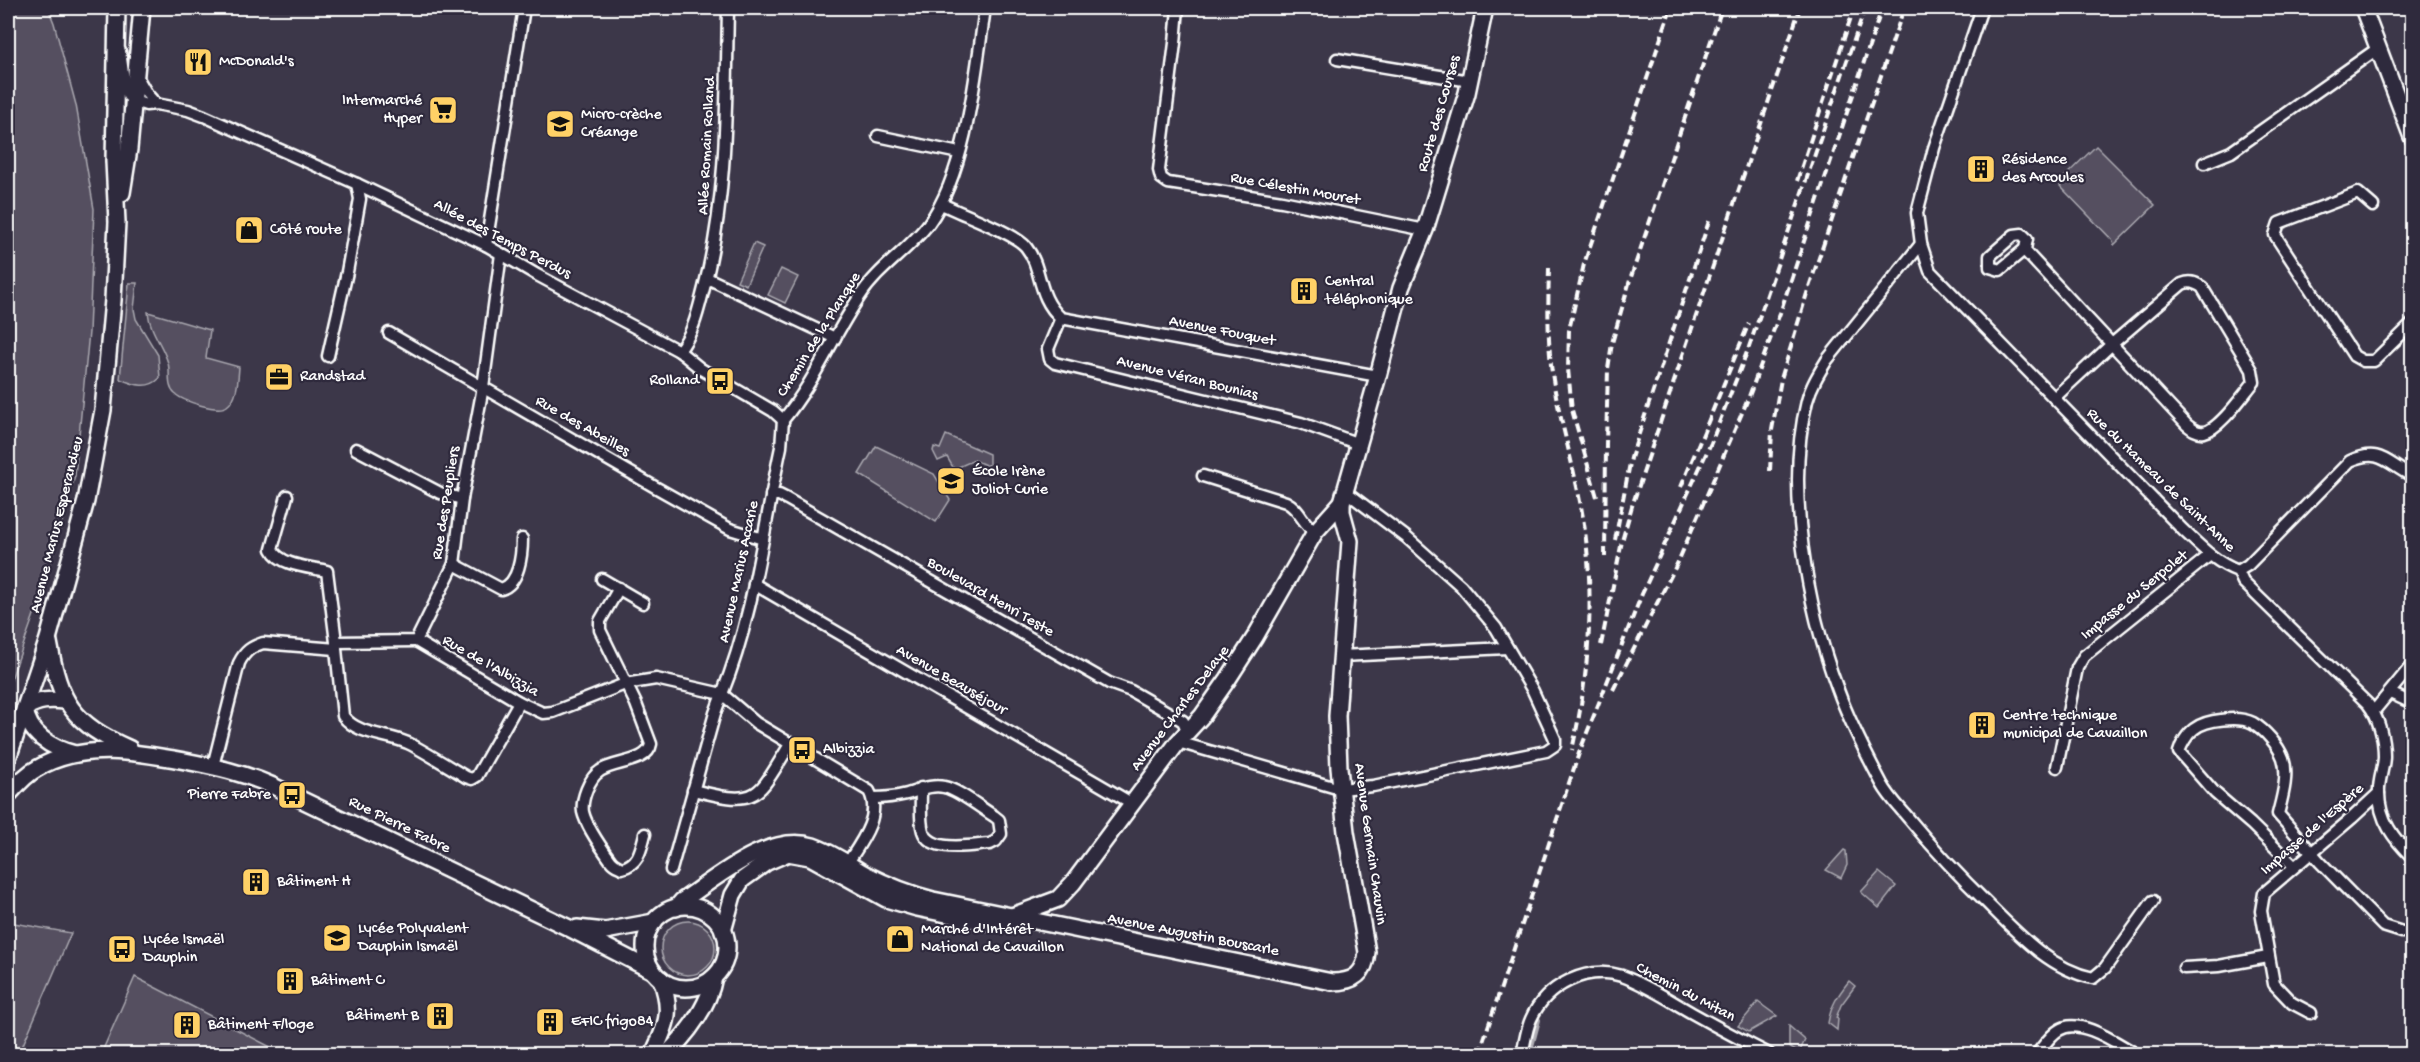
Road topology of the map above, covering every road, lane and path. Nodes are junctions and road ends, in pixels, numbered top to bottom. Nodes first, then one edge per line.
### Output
1 (117, 8) edge
2 (142, 8) edge
3 (524, 8) edge
4 (728, 8) edge
5 (985, 8) edge
6 (1178, 8) edge
7 (1485, 8) edge
8 (1982, 8) edge
9 (2363, 8) edge
10 (117, 38) junction
11 (2377, 49) junction
12 (1336, 59) dead end
13 (136, 75) junction
14 (1470, 81) junction
15 (145, 104) junction
16 (878, 136) dead end
17 (2412, 137) edge
18 (959, 153) junction
19 (2204, 163) dead end
20 (357, 184) junction
21 (942, 204) junction
22 (2373, 206) dead end
23 (117, 222) junction
24 (1425, 230) junction
25 (1921, 244) junction
26 (486, 245) junction
27 (2024, 250) dead end
28 (501, 254) junction
29 (707, 278) junction
30 (1061, 318) junction
31 (2412, 324) edge
32 (389, 333) dead end
33 (835, 338) junction
34 (2112, 344) junction
35 (679, 351) junction
36 (328, 356) dead end
37 (1378, 376) junction
38 (483, 387) junction
39 (2055, 398) junction
40 (783, 420) junction
41 (1359, 444) junction
42 (356, 449) dead end
43 (1203, 476) dead end
44 (2412, 476) edge
45 (771, 495) junction
46 (287, 496) dead end
47 (1343, 496) junction
48 (462, 500) junction
49 (1319, 527) junction
50 (1346, 528) junction
51 (763, 538) junction
52 (522, 539) dead end
53 (2210, 555) junction
54 (454, 564) junction
55 (2238, 571) junction
56 (602, 579) dead end
57 (754, 584) junction
58 (620, 588) junction
59 (643, 603) dead end
60 (48, 639) junction
61 (416, 641) junction
62 (336, 645) junction
63 (1507, 648) junction
64 (1341, 656) junction
65 (2412, 665) edge
66 (625, 684) junction
67 (2390, 693) junction
68 (722, 694) junction
69 (65, 701) junction
70 (519, 702) junction
71 (2412, 703) edge
72 (25, 708) junction
73 (2374, 711) junction
74 (1183, 737) junction
75 (790, 743) junction
76 (137, 752) junction
77 (75, 754) junction
78 (8, 758) edge
79 (213, 766) junction
80 (2057, 767) dead end
81 (921, 788) junction
82 (1340, 789) junction
83 (693, 790) junction
84 (2379, 793) junction
85 (8, 795) edge
86 (873, 798) junction
87 (1133, 804) junction
88 (645, 834) dead end
89 (2312, 851) junction
90 (788, 853) junction
91 (2412, 857) edge
92 (847, 863) junction
93 (2294, 866) junction
94 (671, 870) dead end
95 (1058, 899) junction
96 (2153, 901) dead end
97 (676, 908) junction
98 (1012, 916) junction
99 (1028, 921) junction
100 (654, 922) junction
101 (1051, 926) junction
102 (567, 927) junction
103 (723, 931) junction
104 (2412, 932) edge
105 (2268, 957) junction
106 (2184, 968) dead end
107 (657, 975) junction
108 (714, 977) junction
109 (1350, 980) joint
110 (2311, 1013) dead end
111 (653, 1054) edge
112 (667, 1054) edge
113 (1522, 1054) edge
114 (1768, 1054) edge
115 (2037, 1054) edge
116 (2136, 1054) edge

1 - 10 street, Avenue Marius Esperandieu
2 - 13 street, Avenue Marius Esperandieu
3 - 26 street
4 - 29 street, Allée Romain Rolland
5 - 18 street, Chemin de la Planque
6 - 24 street, Rue Célestin Mouret
7 - 14 street, Route des Courses
8 - 25 street, Rue du Hameau de Saint-Anne
9 - 11 street
10 - 15 street
10 - 23 street, Avenue Marius Esperandieu
11 - 17 street
11 - 19 street
12 - 14 street
13 - 15 street, Avenue Marius Esperandieu
13 - 15 street
14 - 24 street, Route des Courses
15 - 20 street, Allée des Temps Perdus
15 - 23 street, Avenue Marius Esperandieu
16 - 18 street
18 - 21 street, Chemin de la Planque
20 - 26 street, Allée des Temps Perdus
20 - 36 street
21 - 30 street
21 - 33 street, Chemin de la Planque
22 - 31 street
23 - 60 street, Avenue Marius Esperandieu
24 - 37 street, Route des Courses
25 - 39 street, Rue du Hameau de Saint-Anne
25 - 96 street
26 - 28 street, Allée des Temps Perdus
27 - 34 street
28 - 35 street, Allée des Temps Perdus
28 - 38 street, Rue des Peupliers
29 - 33 street
29 - 35 street, Allée Romain Rolland
30 - 37 street, Avenue Fouquet
30 - 41 street, Avenue Véran Bounias
32 - 38 street, Rue des Abeilles
33 - 40 street, Chemin de la Planque
34 - 34 street
34 - 39 street
35 - 40 street, Allée des Temps Perdus
37 - 41 street, Route des Courses
38 - 48 street, Rue des Peupliers
38 - 51 street, Rue des Abeilles
39 - 53 street, Rue du Hameau de Saint-Anne
40 - 45 street, Avenue Marius Accarie
41 - 47 street, Route des Courses
42 - 48 street
43 - 49 street
44 - 55 street
45 - 51 street, Avenue Marius Accarie
45 - 74 street, Boulevard Henri Teste
46 - 62 street
47 - 49 street, Avenue Charles Delaye
47 - 50 street, Avenue Germain Chauvin
47 - 63 street
48 - 54 street, Rue des Peupliers
49 - 50 street
49 - 74 street, Avenue Charles Delaye
50 - 64 street, Avenue Germain Chauvin
51 - 57 street, Avenue Marius Accarie
52 - 54 street
53 - 55 street, Rue du Hameau de Saint-Anne
53 - 80 street, Impasse du Serpolet
54 - 61 street, Rue des Peupliers
55 - 73 street, Rue du Hameau de Saint-Anne
56 - 58 street
57 - 68 street, Avenue Marius Accarie
57 - 87 street, Avenue Beauséjour
58 - 59 street
58 - 66 street
60 - 69 street
60 - 72 street, Avenue Marius Esperandieu
61 - 62 street
61 - 70 street, Rue de l'Albizzia
62 - 70 street
62 - 79 street
63 - 64 street
63 - 82 street
64 - 82 street, Avenue Germain Chauvin
65 - 67 street
66 - 68 street, Rue de l'Albizzia
66 - 70 street, Rue de l'Albizzia
66 - 88 street
67 - 71 street
67 - 73 street
68 - 75 street
68 - 83 street, Avenue Marius Accarie
69 - 72 street
69 - 76 street
72 - 77 street
72 - 78 street, Avenue Marius Esperandieu
73 - 84 street
74 - 82 street
74 - 87 street, Avenue Charles Delaye
75 - 83 street
75 - 86 street
76 - 77 street
76 - 79 street, Rue Pierre Fabre
77 - 85 street
79 - 102 street, Rue Pierre Fabre
81 - 81 street
81 - 86 street
82 - 109 street, Avenue Germain Chauvin
83 - 94 street, Avenue Marius Accarie
84 - 89 street, Impasse de l'Espère
84 - 91 street
86 - 92 street
87 - 95 street, Avenue Charles Delaye
89 - 93 street, Impasse de l'Espère
89 - 93 street
89 - 104 street
90 - 92 street
90 - 99 street
90 - 103 street
92 - 97 street
92 - 98 street
93 - 105 street, Impasse de l'Espère
95 - 98 street, Avenue Charles Delaye
95 - 101 street, Avenue Charles Delaye
97 - 100 street
97 - 103 street
98 - 99 street
99 - 101 street, Avenue Augustin Bouscarle
100 - 102 street, Rue Pierre Fabre
100 - 107 street
101 - 109 street, Avenue Augustin Bouscarle
102 - 107 street, Rue Pierre Fabre
103 - 108 street
105 - 106 street
105 - 110 street, Impasse de l'Espère
107 - 108 street
107 - 111 street
108 - 112 street
113 - 114 street, Chemin du Mitan
115 - 116 street

